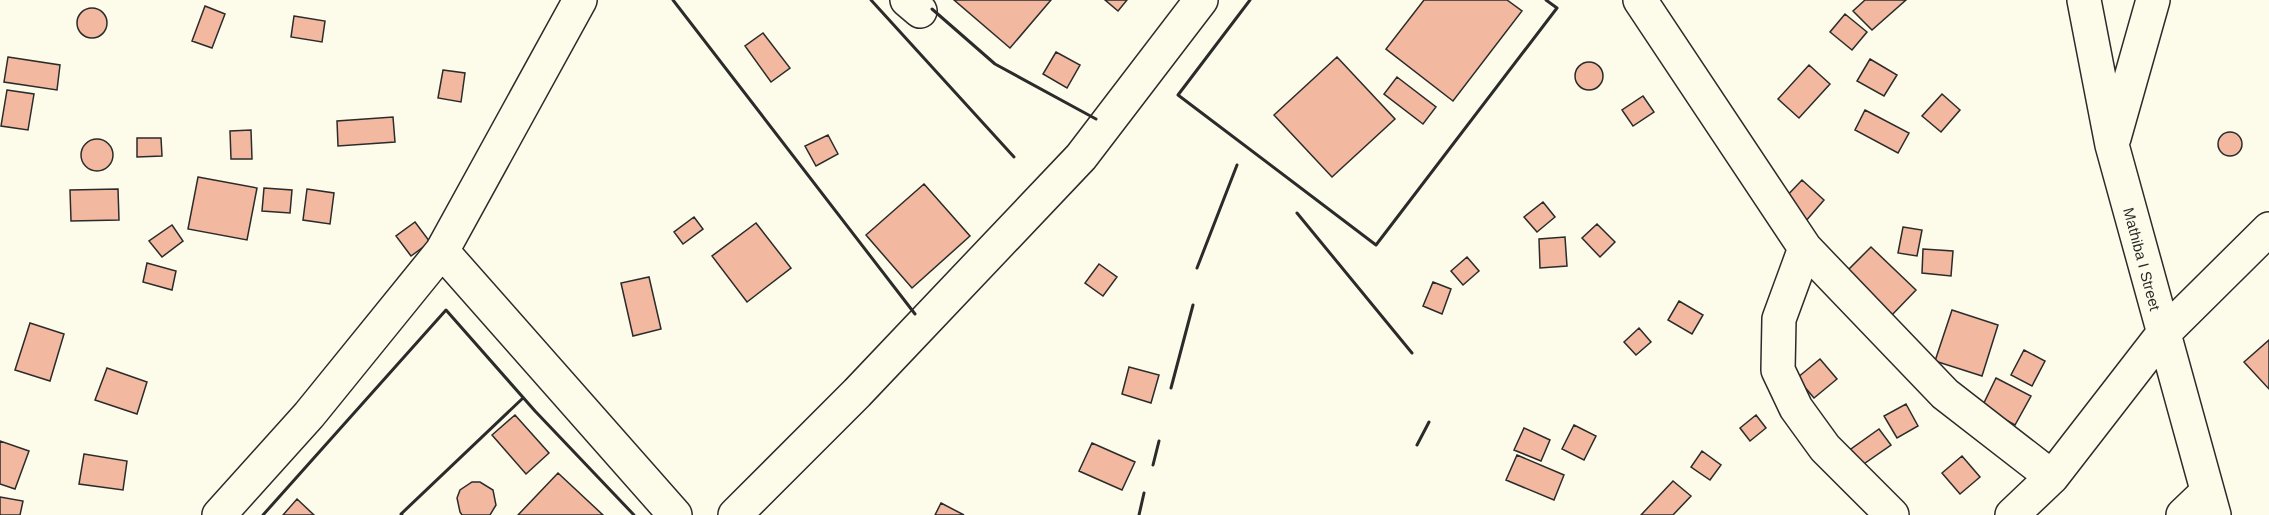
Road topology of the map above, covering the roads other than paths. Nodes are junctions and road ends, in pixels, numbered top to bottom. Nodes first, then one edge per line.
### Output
1 (580, 0) edge
2 (1201, 0) edge
3 (1640, 0) edge
4 (2084, 0) edge
5 (2153, 0) edge
6 (2112, 145) junction
7 (2269, 229) edge
8 (1805, 248) junction
9 (442, 251) junction
10 (2163, 334) junction
11 (2052, 477) junction
12 (2210, 504) edge
13 (219, 515) edge
14 (675, 515) edge
15 (735, 515) edge
16 (1892, 515) edge
17 (2012, 515) edge
18 (2183, 515) edge

1 - 9 street
2 - 15 street
3 - 8 street
4 - 6 street, Mathiba I Street
5 - 6 street
6 - 10 street, Mathiba I Street
7 - 10 street
8 - 11 street
8 - 16 street
9 - 13 street
9 - 14 street
10 - 11 street
10 - 12 street, Mathiba I Street
11 - 17 street
12 - 18 street

